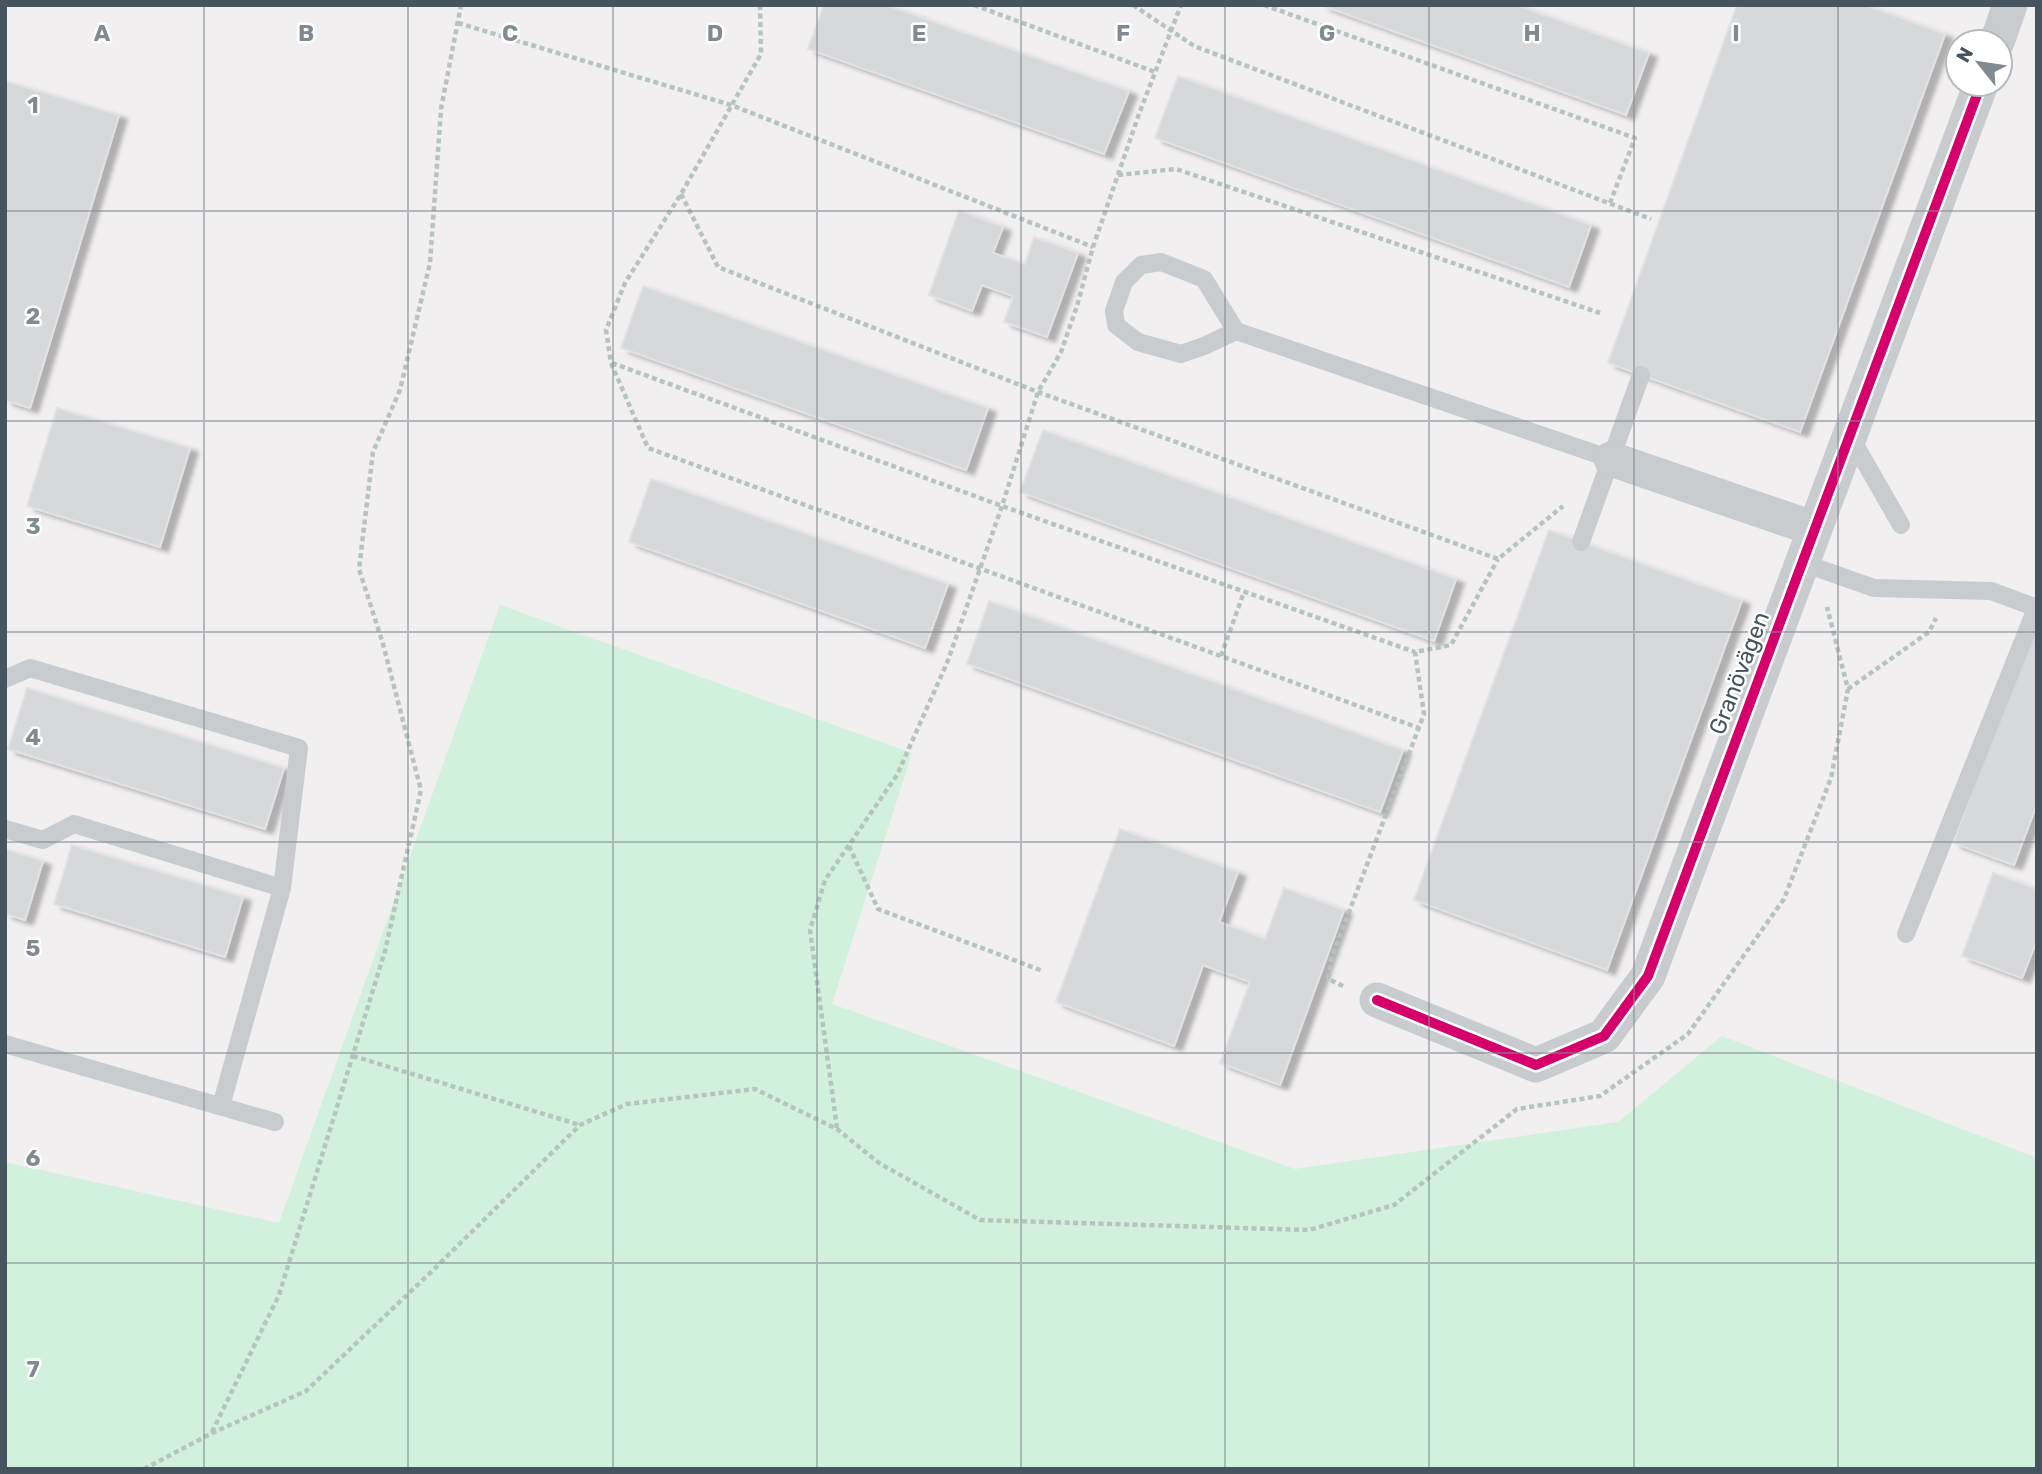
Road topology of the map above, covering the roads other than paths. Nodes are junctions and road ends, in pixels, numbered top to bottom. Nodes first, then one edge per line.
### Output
1 (2010, 5) edge
2 (2002, 28) edge
3 (1976, 98) edge
4 (1236, 331) junction
5 (1641, 375) dead end
6 (1850, 436) junction
7 (1611, 459) junction
8 (1901, 525) dead end
9 (1815, 530) junction
10 (1581, 542) dead end
11 (1803, 563) junction
12 (2036, 608) edge
13 (5, 679) edge
14 (5, 829) edge
15 (282, 888) junction
16 (1906, 934) dead end
17 (1377, 1000) dead end
18 (5, 1044) edge
19 (221, 1106) junction
20 (275, 1122) dead end

1 - 2 street
3 - 6 street, Granövägen
4 - 4 lane
4 - 7 lane
5 - 7 lane
6 - 8 lane
6 - 9 street, Granövägen
7 - 9 street
7 - 10 lane
9 - 11 street, Granövägen
11 - 12 lane
11 - 17 street, Granövägen
12 - 16 lane
13 - 15 lane
14 - 15 lane
15 - 19 lane
18 - 19 lane
19 - 20 lane

